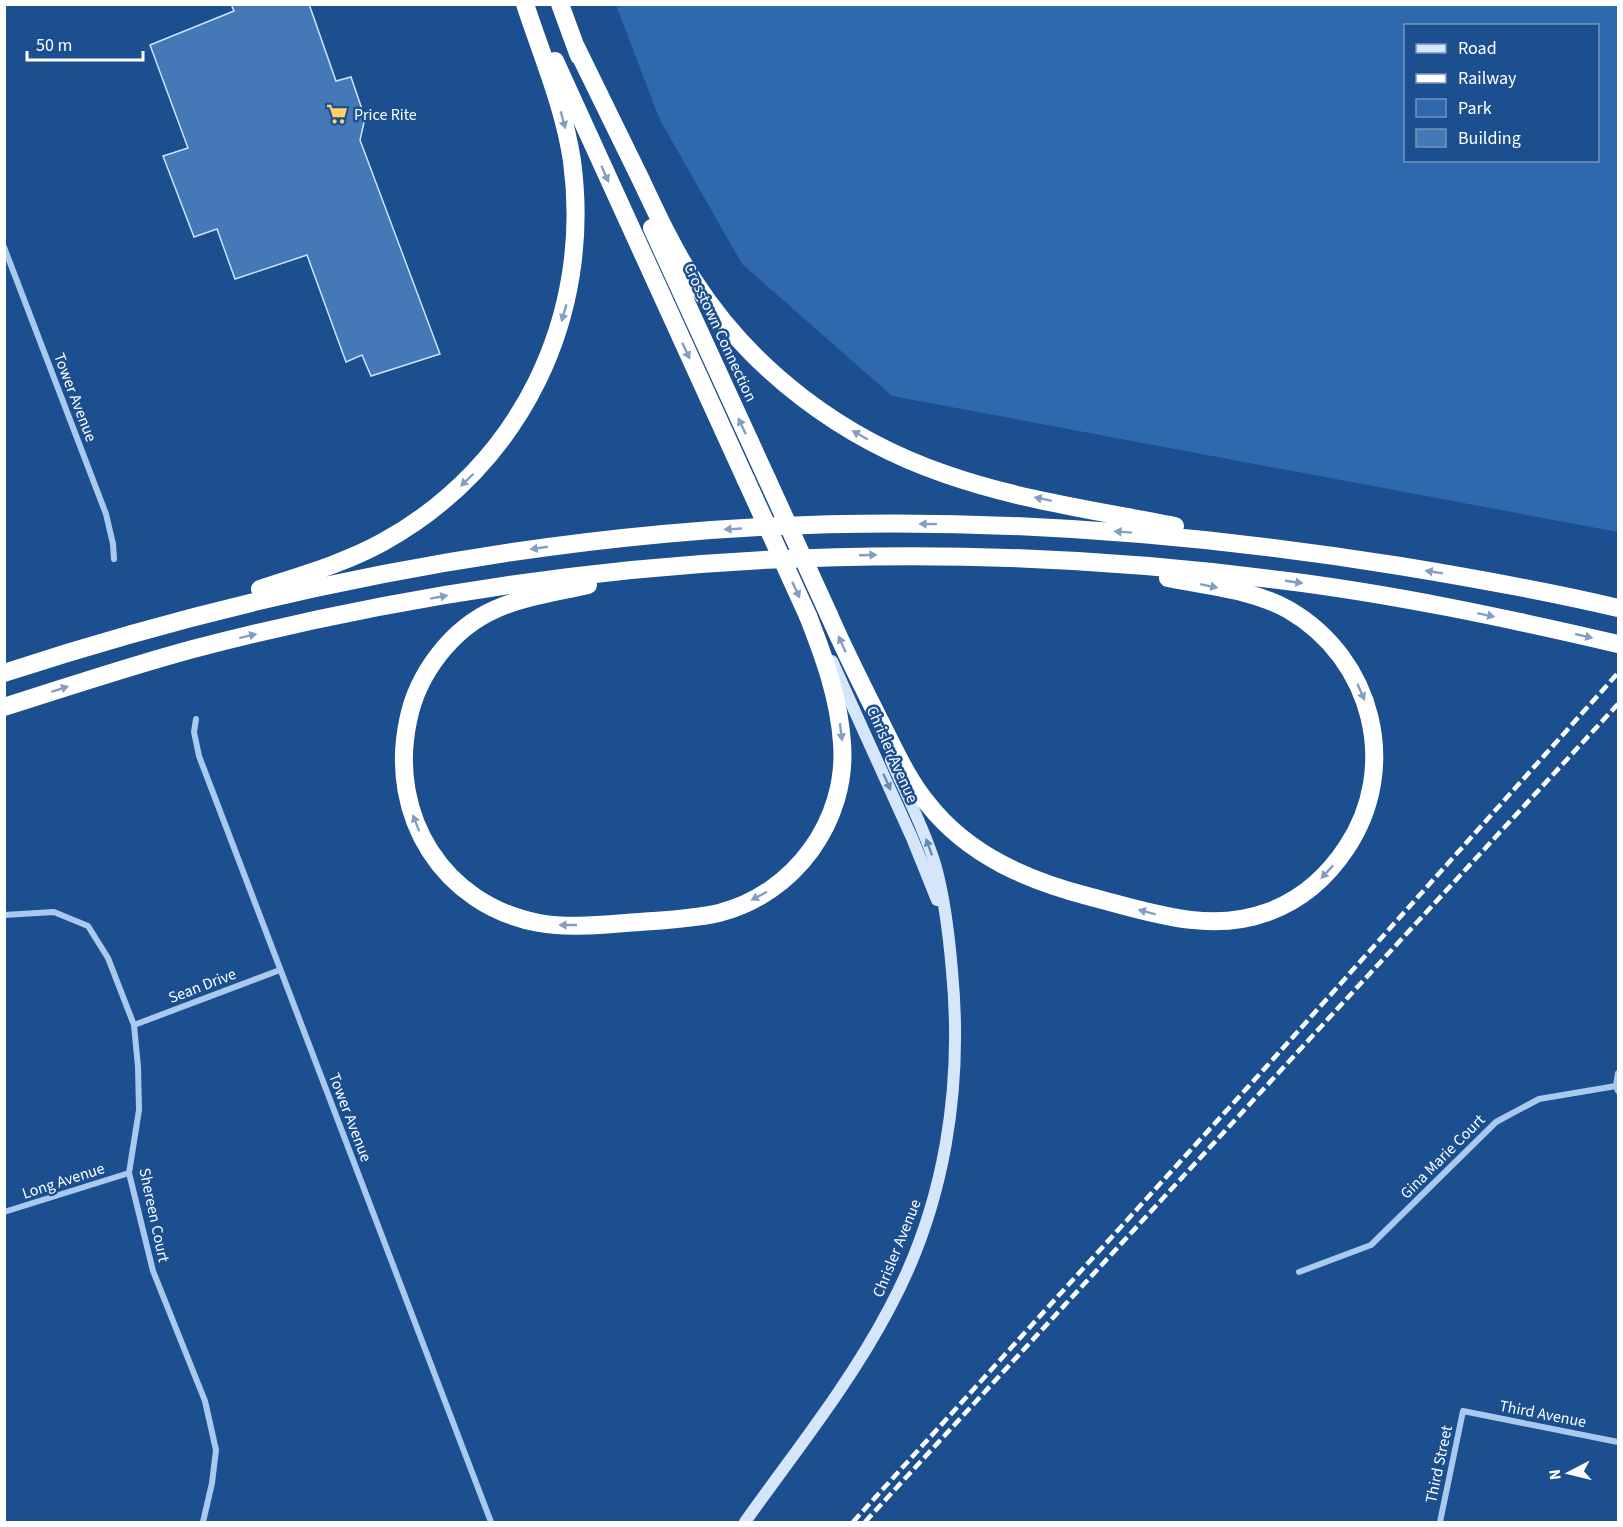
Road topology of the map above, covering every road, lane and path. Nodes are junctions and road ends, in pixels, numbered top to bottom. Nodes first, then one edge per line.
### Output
1 (525, 4) edge
2 (531, 4) edge
3 (560, 4) edge
4 (575, 45) junction
5 (4, 247) edge
6 (1286, 549) junction
7 (114, 559) dead end
8 (1090, 561) junction
9 (670, 566) junction
10 (1618, 608) edge
11 (808, 616) junction
12 (116, 637) junction
13 (1618, 644) edge
14 (4, 673) edge
15 (855, 673) junction
16 (4, 707) edge
17 (196, 719) dead end
18 (4, 915) edge
19 (950, 945) junction
20 (280, 970) junction
21 (134, 1025) junction
22 (1618, 1073) edge
23 (1617, 1088) edge
24 (129, 1173) junction
25 (4, 1212) edge
26 (1299, 1272) dead end
27 (1463, 1411) joint
28 (1618, 1442) edge
29 (203, 1522) edge
30 (491, 1522) edge
31 (745, 1522) edge
32 (1440, 1522) edge

1 -> 12 highway
2 -> 11 highway, bridge
3 - 4 highway, Crosstown Connection
6 -> 4 highway
15 -> 4 highway, Crosstown Connection, bridge
5 - 7 street, Tower Avenue
10 -> 6 highway
6 -> 12 highway
9 -> 8 highway
8 -> 13 highway
8 -> 15 highway, Crosstown Connection
11 -> 9 highway
16 -> 9 highway
11 -> 19 street, Chrisler Avenue
12 - 14 highway
19 -> 15 street, Chrisler Avenue
17 - 20 street, Tower Avenue
18 - 21 street, Shereen Court
19 - 31 street, Chrisler Avenue
20 - 21 street, Sean Drive
20 - 30 street, Tower Avenue
21 - 24 street, Shereen Court
22 - 23 street
23 - 26 street, Gina Marie Court
24 - 25 street, Long Avenue
24 - 29 street, Shereen Court
27 - 28 street, Third Avenue
27 - 32 street, Third Street

